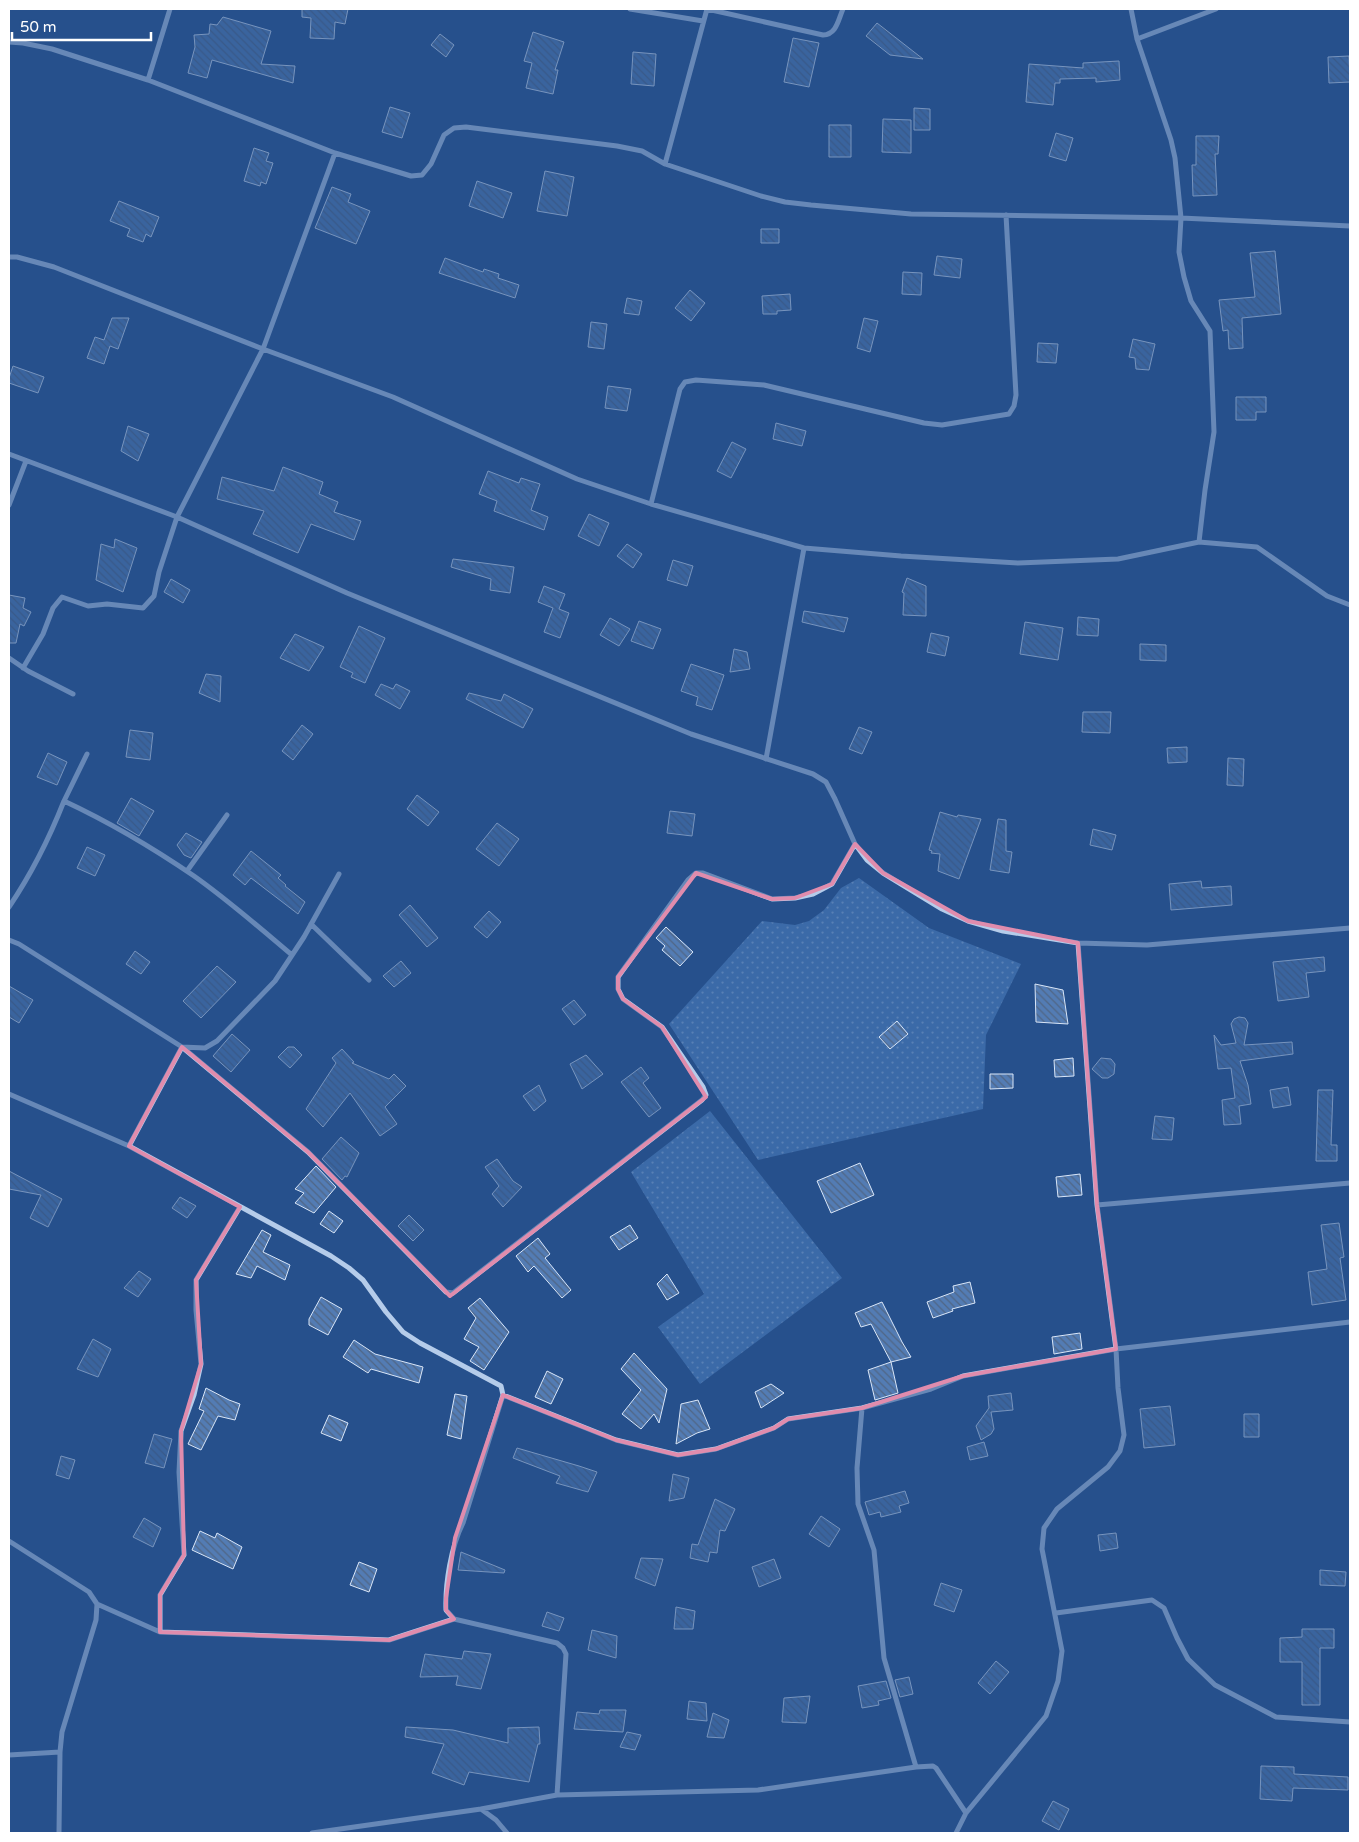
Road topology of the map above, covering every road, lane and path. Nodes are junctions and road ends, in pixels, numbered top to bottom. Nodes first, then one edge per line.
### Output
1 (170, 9) edge
2 (630, 9) edge
3 (707, 9) edge
4 (843, 9) edge
5 (1131, 9) edge
6 (1216, 9) edge
7 (704, 21) junction
8 (1138, 39) junction
9 (9, 42) edge
10 (148, 80) junction
11 (335, 153) junction
12 (665, 164) junction
13 (1006, 215) junction
14 (1180, 218) junction
15 (1350, 226) edge
16 (9, 257) edge
17 (263, 349) junction
18 (9, 454) edge
19 (26, 461) junction
20 (651, 504) junction
21 (9, 505) edge
22 (177, 517) junction
23 (1199, 542) junction
24 (804, 548) junction
25 (1350, 606) edge
26 (9, 658) edge
27 (23, 668) junction
28 (73, 694) dead end
29 (86, 754) dead end
30 (766, 759) junction
31 (64, 801) junction
32 (227, 815) dead end
33 (855, 844) junction
34 (187, 871) junction
35 (339, 874) dead end
36 (9, 907) edge
37 (311, 924) junction
38 (1350, 928) edge
39 (9, 940) edge
40 (1078, 943) junction
41 (292, 955) junction
42 (369, 980) dead end
43 (182, 1047) junction
44 (9, 1094) edge
45 (129, 1146) junction
46 (1350, 1183) edge
47 (1097, 1204) junction
48 (240, 1207) junction
49 (1350, 1322) edge
50 (1116, 1350) junction
51 (503, 1395) junction
52 (862, 1408) junction
53 (9, 1541) edge
54 (98, 1604) junction
55 (1056, 1613) junction
56 (454, 1619) junction
57 (160, 1632) junction
58 (1350, 1722) edge
59 (60, 1752) junction
60 (9, 1755) edge
61 (916, 1767) junction
62 (557, 1795) junction
63 (481, 1809) junction
64 (966, 1813) junction
65 (59, 1833) edge
66 (312, 1833) edge
67 (507, 1833) edge
68 (956, 1833) edge

1 - 10 street
2 - 7 street
3 - 4 street
3 - 7 street
5 - 8 street
6 - 8 street
7 - 12 street
8 - 14 street
9 - 10 street
10 - 11 street
11 - 12 street
11 - 17 street
12 - 13 street
13 - 14 street
13 - 20 street
14 - 15 street
14 - 23 street
16 - 17 street
17 - 20 street
17 - 22 street
18 - 19 street
19 - 21 street
19 - 22 street
20 - 24 street
22 - 27 street
22 - 30 street
23 - 24 street
23 - 25 street
24 - 30 street
26 - 27 street
27 - 28 street
29 - 31 street
30 - 33 street
31 - 34 street
31 - 36 street
32 - 34 street
33 - 40 street
33 - 43 street
34 - 41 street
35 - 37 street
37 - 41 street
37 - 42 street
38 - 40 street
39 - 43 street
40 - 47 street
41 - 43 street
43 - 45 street
44 - 45 street
45 - 48 street
46 - 47 street
47 - 50 street
48 - 51 street
48 - 57 street
49 - 50 street
50 - 52 street
50 - 55 street
51 - 52 street
51 - 56 street
52 - 61 street
53 - 54 street
54 - 57 street
54 - 59 street
55 - 58 street
55 - 64 street
56 - 57 street
56 - 62 street
59 - 60 street
59 - 65 street
61 - 62 street
61 - 64 street
62 - 63 street
63 - 66 street
63 - 67 street
64 - 68 street

